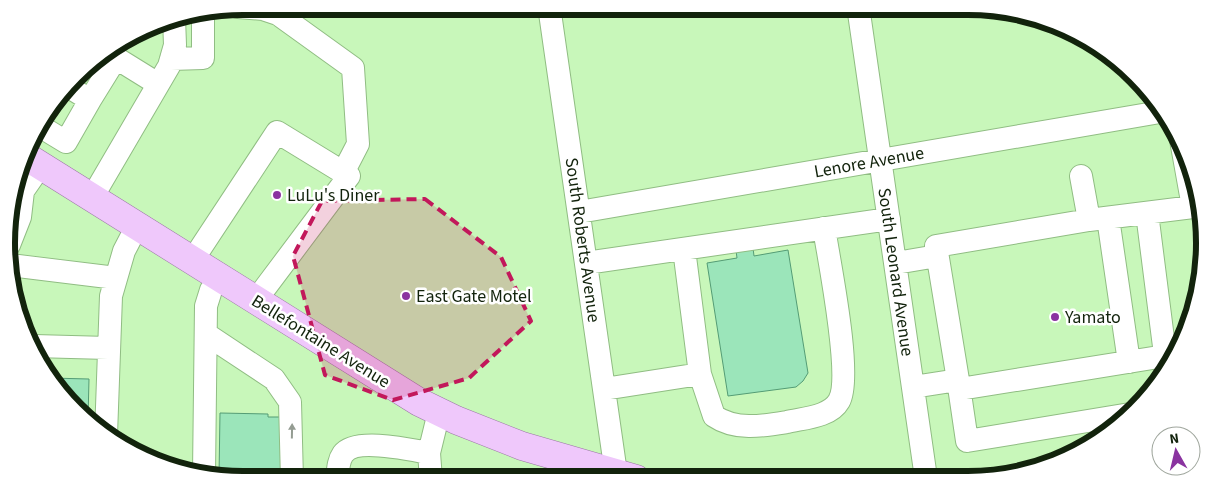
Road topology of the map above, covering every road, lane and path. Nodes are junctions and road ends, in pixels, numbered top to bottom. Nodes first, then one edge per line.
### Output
1 (279, 15) edge
2 (551, 15) edge
3 (859, 15) edge
4 (208, 18) edge
5 (174, 26) edge
6 (171, 59) junction
7 (158, 84) junction
8 (74, 90) edge
9 (90, 100) junction
10 (1156, 113) edge
11 (46, 130) edge
12 (880, 160) junction
13 (34, 161) edge
14 (343, 173) junction
15 (1081, 176) dead end
16 (93, 196) junction
17 (1193, 206) edge
18 (579, 212) junction
19 (1147, 213) junction
20 (889, 218) junction
21 (1099, 219) junction
22 (137, 226) junction
23 (824, 228) junction
24 (15, 230) edge
25 (684, 249) junction
26 (937, 256) junction
27 (192, 260) junction
28 (586, 263) junction
29 (896, 263) junction
30 (16, 265) edge
31 (116, 278) junction
32 (220, 278) junction
33 (256, 300) junction
34 (206, 334) junction
35 (40, 346) edge
36 (108, 348) junction
37 (1165, 357) edge
38 (1129, 362) junction
39 (1162, 363) edge
40 (700, 374) junction
41 (959, 385) junction
42 (913, 387) junction
43 (604, 390) junction
44 (439, 412) junction
45 (1115, 416) edge
46 (106, 426) edge
47 (429, 453) junction
48 (204, 468) edge
49 (292, 471) edge
50 (337, 471) edge
51 (430, 471) edge
52 (609, 471) edge
53 (625, 471) edge
54 (925, 471) edge

1 - 14 street
2 - 18 street, South Roberts Avenue
3 - 12 street, South Leonard Avenue
4 - 6 street
5 - 6 street
6 - 7 street
7 - 9 street
7 - 16 street
8 - 9 street
9 - 11 street
10 - 12 street, Lenore Avenue
12 - 18 street, Lenore Avenue
12 - 20 street, South Leonard Avenue
13 - 16 main road, Bellefontaine Avenue
13 - 24 street
14 - 27 street
14 - 33 street
15 - 21 street
16 - 22 main road, Bellefontaine Avenue
17 - 19 street
18 - 28 street, South Roberts Avenue
19 - 21 street
19 - 37 street
20 - 23 street
20 - 29 street, South Leonard Avenue
21 - 26 street
21 - 38 street
22 - 27 main road, Bellefontaine Avenue
22 - 31 street
23 - 25 street
23 - 40 street
25 - 28 street
25 - 40 street
26 - 29 street
26 - 41 street
27 - 32 main road, Bellefontaine Avenue
28 - 43 street, South Roberts Avenue
29 - 42 street, South Leonard Avenue
30 - 31 street
31 - 36 street
32 - 33 main road, Bellefontaine Avenue
32 - 34 street
33 - 44 main road, Bellefontaine Avenue
34 - 48 street
49 -> 34 street
35 - 36 street
36 - 46 street
38 - 39 street
38 - 41 street
40 - 43 street
41 - 42 street
41 - 45 street
42 - 54 street, South Leonard Avenue
43 - 53 street, South Roberts Avenue
44 - 47 street
44 - 52 main road, Bellefontaine Avenue
47 - 50 street
47 - 51 street

